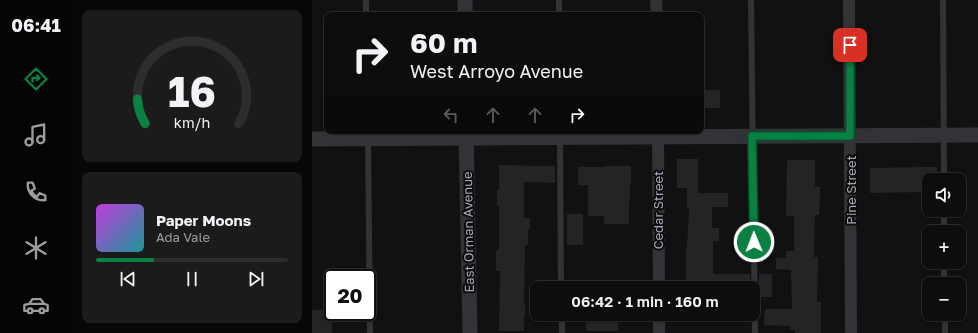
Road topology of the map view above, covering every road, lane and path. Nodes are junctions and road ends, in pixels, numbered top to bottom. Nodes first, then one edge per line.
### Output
1 (366, 0) edge
2 (465, 0) edge
3 (559, 0) edge
4 (656, 0) edge
5 (751, 0) edge
6 (849, 0) edge
7 (943, 0) edge
8 (366, 12) edge
9 (465, 12) edge
10 (559, 12) edge
11 (657, 12) edge
12 (560, 134) edge
13 (658, 134) edge
14 (368, 135) edge
15 (466, 135) edge
16 (944, 135) junction
17 (978, 135) edge
18 (752, 136) junction
19 (850, 136) junction
20 (312, 139) edge
21 (944, 173) edge
22 (561, 281) edge
23 (659, 281) edge
24 (562, 321) edge
25 (659, 321) edge
26 (945, 321) edge
27 (370, 333) edge
28 (470, 333) edge
29 (562, 333) edge
30 (659, 333) edge
31 (755, 333) edge
32 (851, 333) edge
33 (945, 333) edge

1 - 8 lane
2 - 9 street
3 - 10 lane
4 - 11 street
5 - 18 lane
6 - 19 street, Pine Street
7 - 16 lane
12 - 13 street
12 - 15 street
12 - 22 lane
13 - 18 street
13 - 23 street, Cedar Street
14 - 15 street
14 - 20 street
14 - 27 lane
15 - 28 street, East Orman Avenue
16 - 17 street
16 - 19 street
16 - 21 lane
18 - 19 street
18 - 31 lane
19 - 32 street, Pine Street
24 - 29 lane
25 - 30 street
26 - 33 lane

